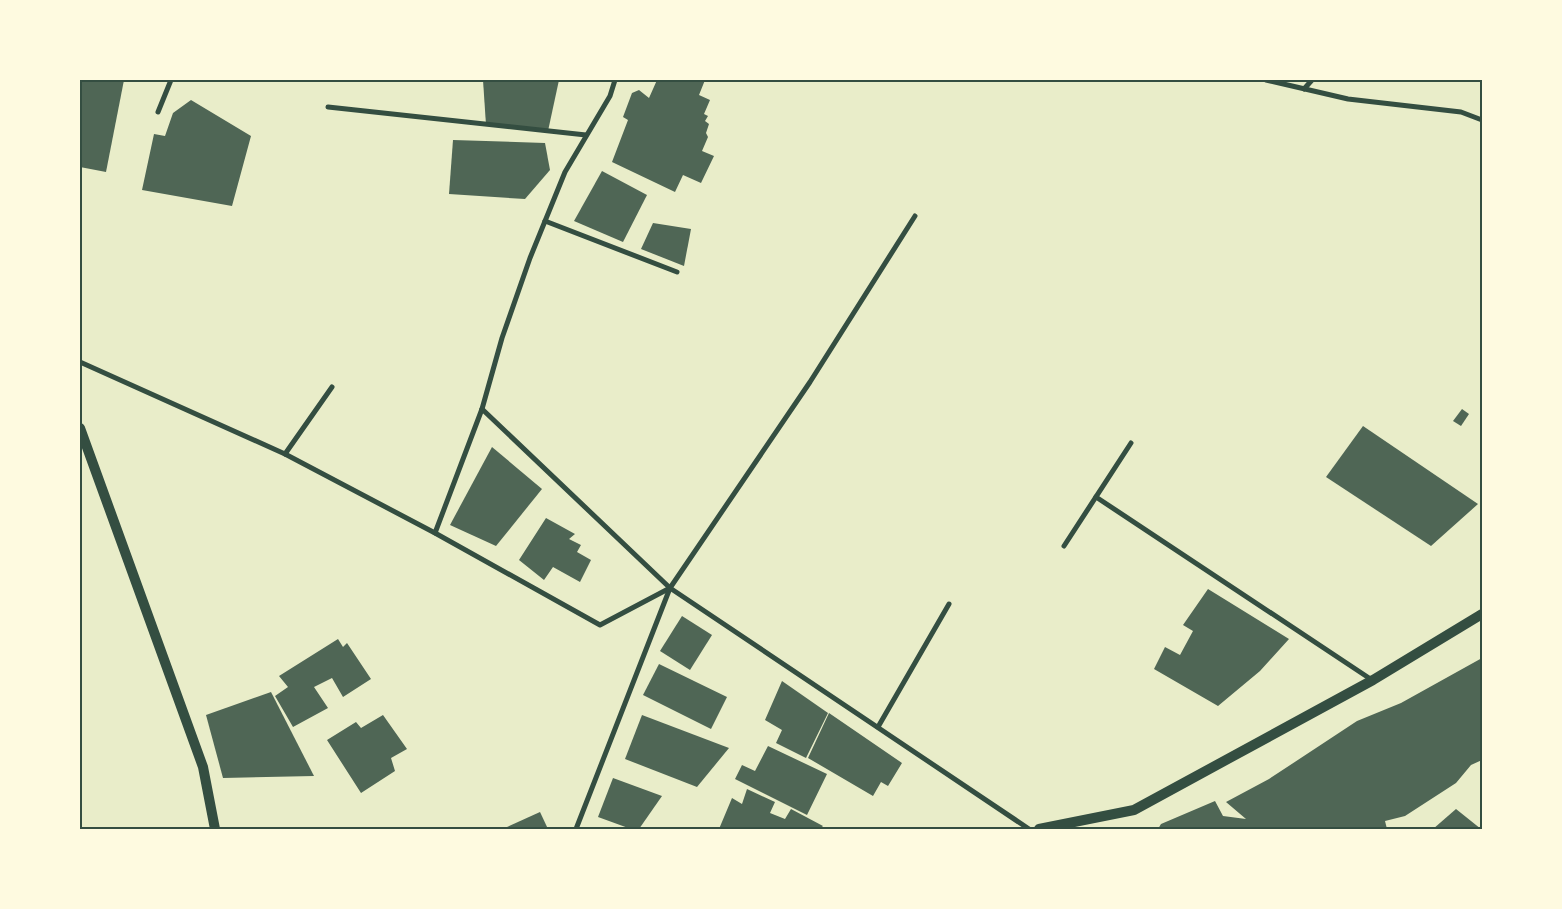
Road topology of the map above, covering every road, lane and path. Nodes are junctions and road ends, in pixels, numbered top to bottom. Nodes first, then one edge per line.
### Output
1 (172, 80) edge
2 (615, 80) edge
3 (1266, 80) edge
4 (1312, 80) edge
5 (1304, 89) junction
6 (328, 107) dead end
7 (158, 112) dead end
8 (1482, 120) edge
9 (586, 136) junction
10 (915, 216) dead end
11 (545, 221) junction
12 (677, 272) dead end
13 (80, 362) edge
14 (332, 387) dead end
15 (482, 409) junction
16 (80, 428) edge
17 (1131, 443) dead end
18 (285, 454) junction
19 (1096, 498) junction
20 (435, 533) junction
21 (1064, 546) dead end
22 (670, 588) junction
23 (948, 604) dead end
24 (1482, 614) edge
25 (1373, 680) junction
26 (878, 727) junction
27 (214, 829) edge
28 (576, 829) edge
29 (1029, 829) edge
30 (1039, 829) edge

1 - 7 street
2 - 9 street
3 - 5 street
4 - 5 street
5 - 8 street
6 - 9 street
9 - 11 street
10 - 22 street
11 - 12 street
11 - 15 street
13 - 18 street
14 - 18 street
15 - 20 street
15 - 22 street
16 - 27 main road
17 - 19 street
18 - 20 street
19 - 21 street
19 - 25 street
20 - 22 street
22 - 26 street
22 - 28 street
23 - 26 street
24 - 25 main road
25 - 30 main road
26 - 29 street

